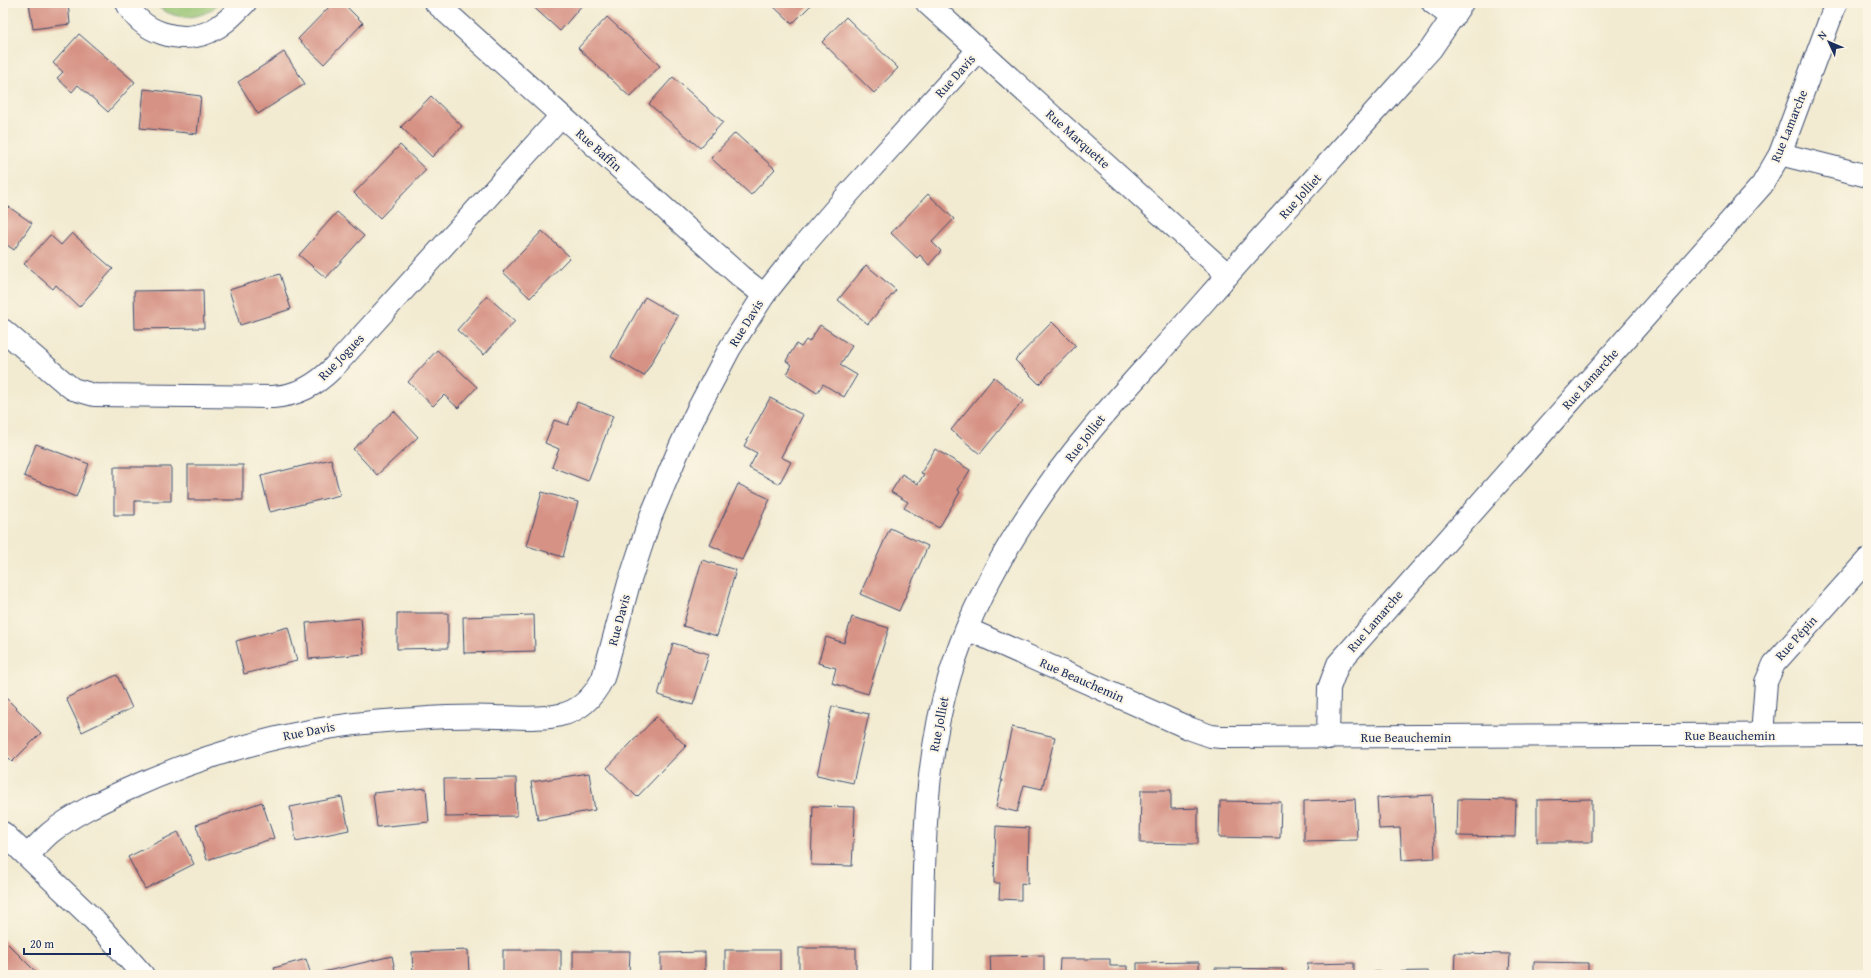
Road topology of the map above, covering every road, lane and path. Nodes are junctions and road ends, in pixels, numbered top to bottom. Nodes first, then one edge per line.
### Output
1 (127, 3) edge
2 (245, 3) edge
3 (436, 3) edge
4 (927, 3) edge
5 (1434, 3) edge
6 (1836, 3) edge
7 (1457, 10) edge
8 (979, 49) junction
9 (561, 116) junction
10 (1780, 154) junction
11 (1868, 176) edge
12 (1228, 275) junction
13 (764, 295) junction
14 (3, 330) edge
15 (1868, 559) edge
16 (967, 629) junction
17 (1868, 734) edge
18 (1762, 735) junction
19 (1328, 738) junction
20 (3, 833) edge
21 (28, 855) junction
22 (143, 975) edge
23 (922, 975) edge

1 - 2 street
3 - 9 street, Rue Baffin
4 - 8 street, Rue Marquette
5 - 7 street
6 - 10 street, Rue Lamarche
7 - 12 street, Rue Jolliet
8 - 12 street, Rue Marquette
8 - 13 street, Rue Davis
9 - 13 street, Rue Baffin
9 - 14 street, Rue Jogues
10 - 11 street
10 - 19 street, Rue Lamarche
12 - 16 street, Rue Jolliet
13 - 21 street, Rue Davis
15 - 18 street, Rue Pépin
16 - 19 street, Rue Beauchemin
16 - 23 street, Rue Jolliet
17 - 18 street, Rue Beauchemin
18 - 19 street, Rue Beauchemin
20 - 21 street
21 - 22 street

